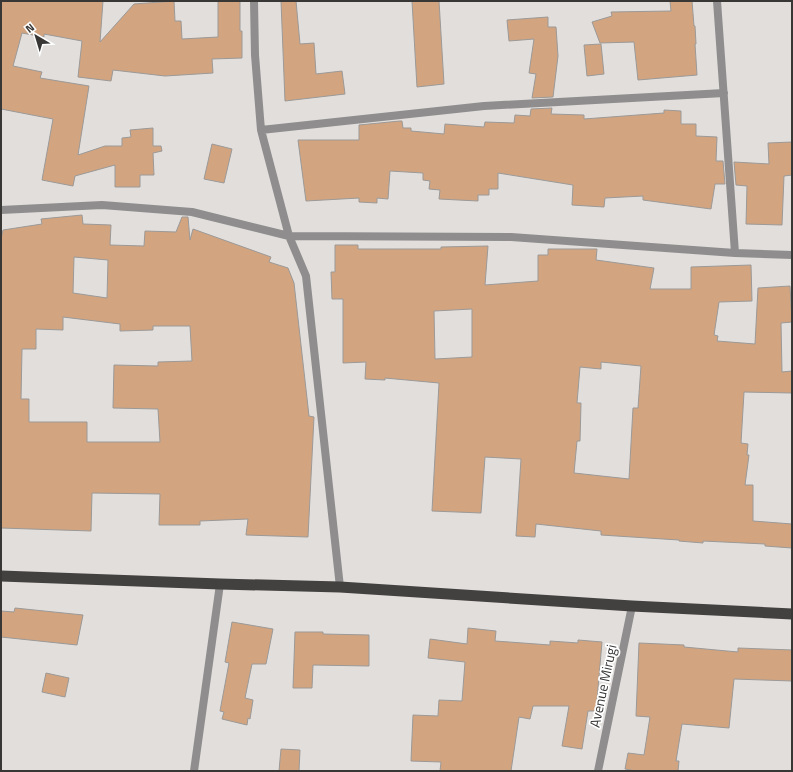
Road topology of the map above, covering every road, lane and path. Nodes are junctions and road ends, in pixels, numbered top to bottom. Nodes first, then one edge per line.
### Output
1 (254, 1) edge
2 (717, 1) edge
3 (724, 93) junction
4 (260, 130) junction
5 (1, 210) edge
6 (289, 236) junction
7 (735, 253) junction
8 (792, 255) edge
9 (1, 576) edge
10 (220, 584) junction
11 (340, 587) junction
12 (632, 606) junction
13 (792, 614) edge
14 (194, 771) edge
15 (598, 771) edge

1 - 4 street
2 - 3 street
3 - 4 street
3 - 7 street
4 - 6 street
5 - 6 street
6 - 7 street
6 - 11 street
7 - 8 street
9 - 10 highway
10 - 11 highway
10 - 14 street
11 - 12 highway
12 - 13 highway
12 - 15 street, Avenue Mirugi

